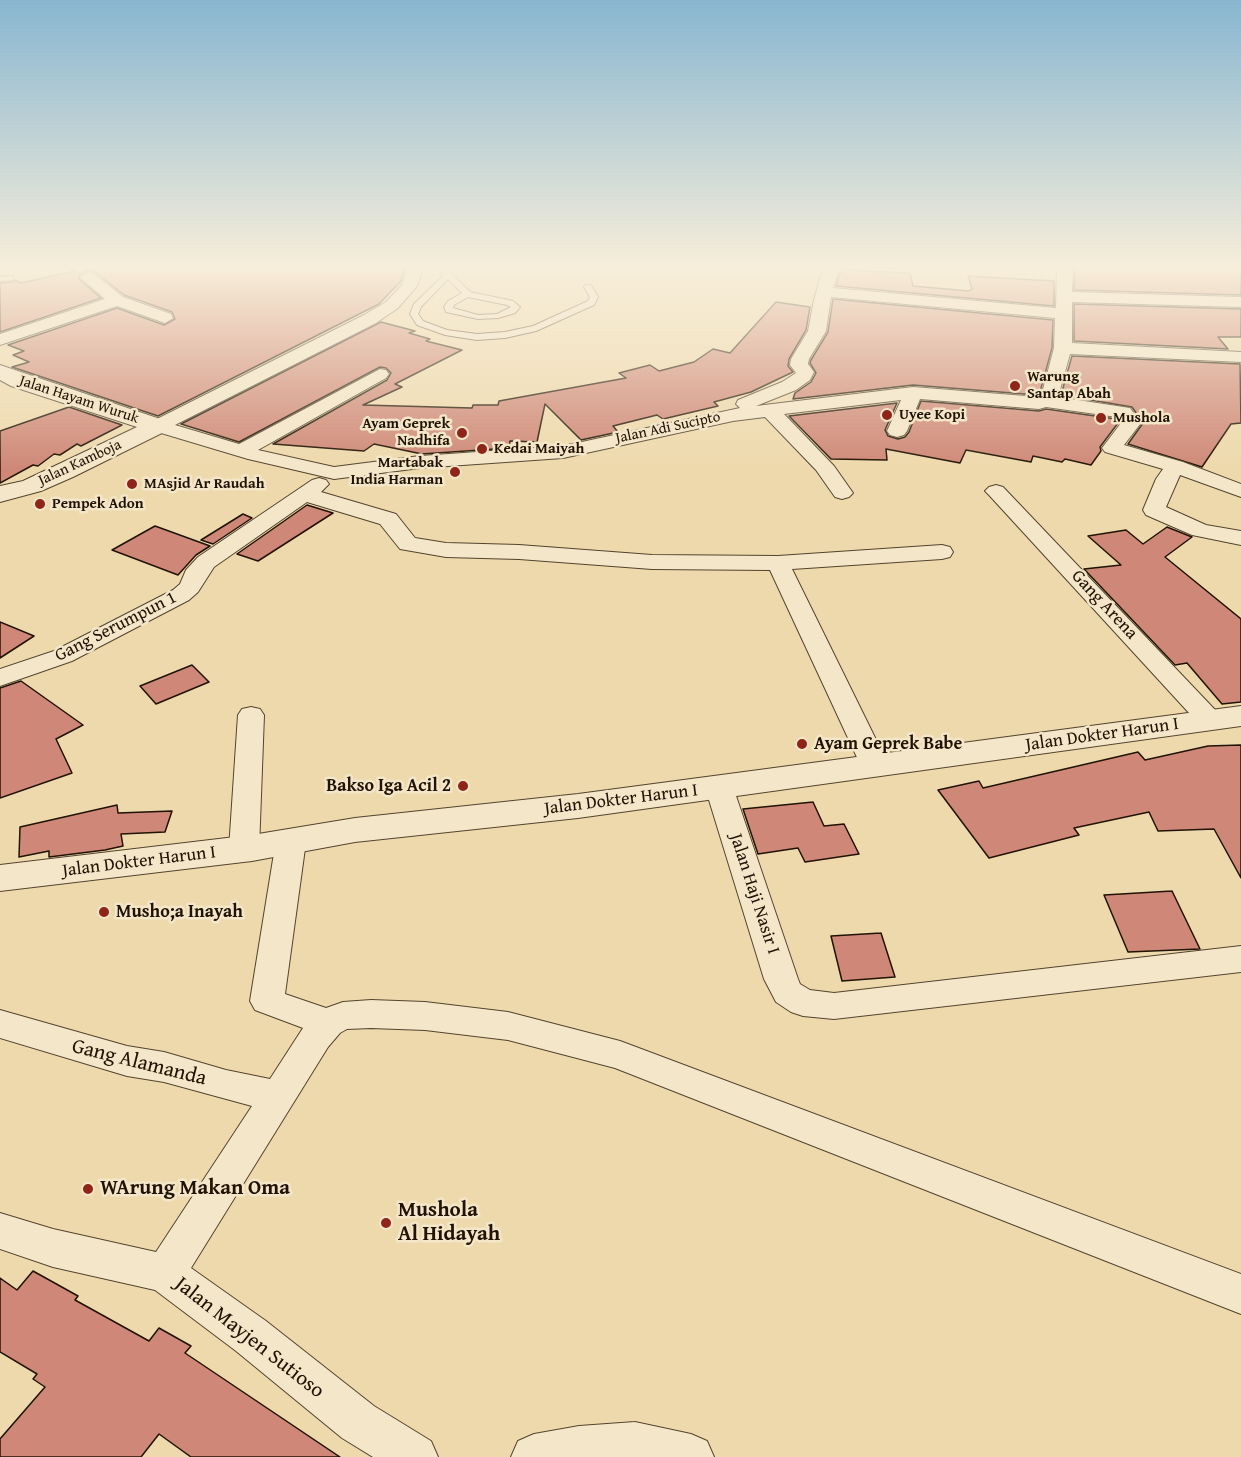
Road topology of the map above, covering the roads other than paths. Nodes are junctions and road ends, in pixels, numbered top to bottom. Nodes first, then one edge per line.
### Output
1 (20, 333) edge
2 (342, 333) edge
3 (451, 333) edge
4 (514, 333) edge
5 (816, 333) edge
6 (1063, 333) edge
7 (0, 340) edge
8 (1063, 348) junction
9 (1241, 357) edge
10 (0, 372) edge
11 (380, 374) dead end
12 (913, 393) junction
13 (1045, 401) junction
14 (769, 410) junction
15 (733, 414) junction
16 (158, 426) junction
17 (897, 431) dead end
18 (241, 451) junction
19 (1176, 466) junction
20 (334, 473) junction
21 (833, 479) dead end
22 (1241, 490) edge
23 (14, 491) edge
24 (996, 491) dead end
25 (303, 494) junction
26 (1241, 538) edge
27 (942, 552) dead end
28 (778, 563) junction
29 (0, 678) edge
30 (250, 715) dead end
31 (1226, 718) edge
32 (874, 766) junction
33 (719, 787) junction
34 (291, 842) junction
35 (244, 849) junction
36 (0, 878) edge
37 (1241, 959) edge
38 (328, 1023) junction
39 (0, 1024) edge
40 (279, 1095) junction
41 (0, 1231) edge
42 (165, 1273) junction
43 (1241, 1294) edge
44 (415, 1457) edge
45 (534, 1457) edge
46 (691, 1457) edge

1 - 7 street
2 - 16 street
3 - 4 lane
5 - 15 street
6 - 8 street
8 - 9 street
8 - 13 street
10 - 16 street, Jalan Hayam Wuruk
11 - 18 street
12 - 13 street, Jalan Adi Sucipto
12 - 14 street, Jalan Adi Sucipto
12 - 17 street
13 - 19 street, Jalan Adi Sucipto
14 - 15 street, Jalan Adi Sucipto
14 - 21 street
15 - 20 street, Jalan Adi Sucipto
16 - 18 street, Jalan Adi Sucipto
16 - 23 street, Jalan Kamboja
18 - 20 street, Jalan Adi Sucipto
19 - 22 street
19 - 26 street
20 - 25 street, Gang Serumpun 1
24 - 31 street, Gang Arena
25 - 28 street
25 - 29 street, Gang Serumpun 1
27 - 28 street
28 - 32 street
30 - 35 street
31 - 32 street, Jalan Dokter Harun I
32 - 33 street, Jalan Dokter Harun I
33 - 34 street, Jalan Dokter Harun I
33 - 37 street, Jalan Haji Nasir I
34 - 35 street, Jalan Dokter Harun I
34 - 38 street
35 - 36 street, Jalan Dokter Harun I
38 - 40 street
38 - 43 street
39 - 40 street, Gang Alamanda
40 - 42 street
41 - 42 street, Jalan Mayjen Sutioso
42 - 44 street, Jalan Mayjen Sutioso
45 - 46 street

